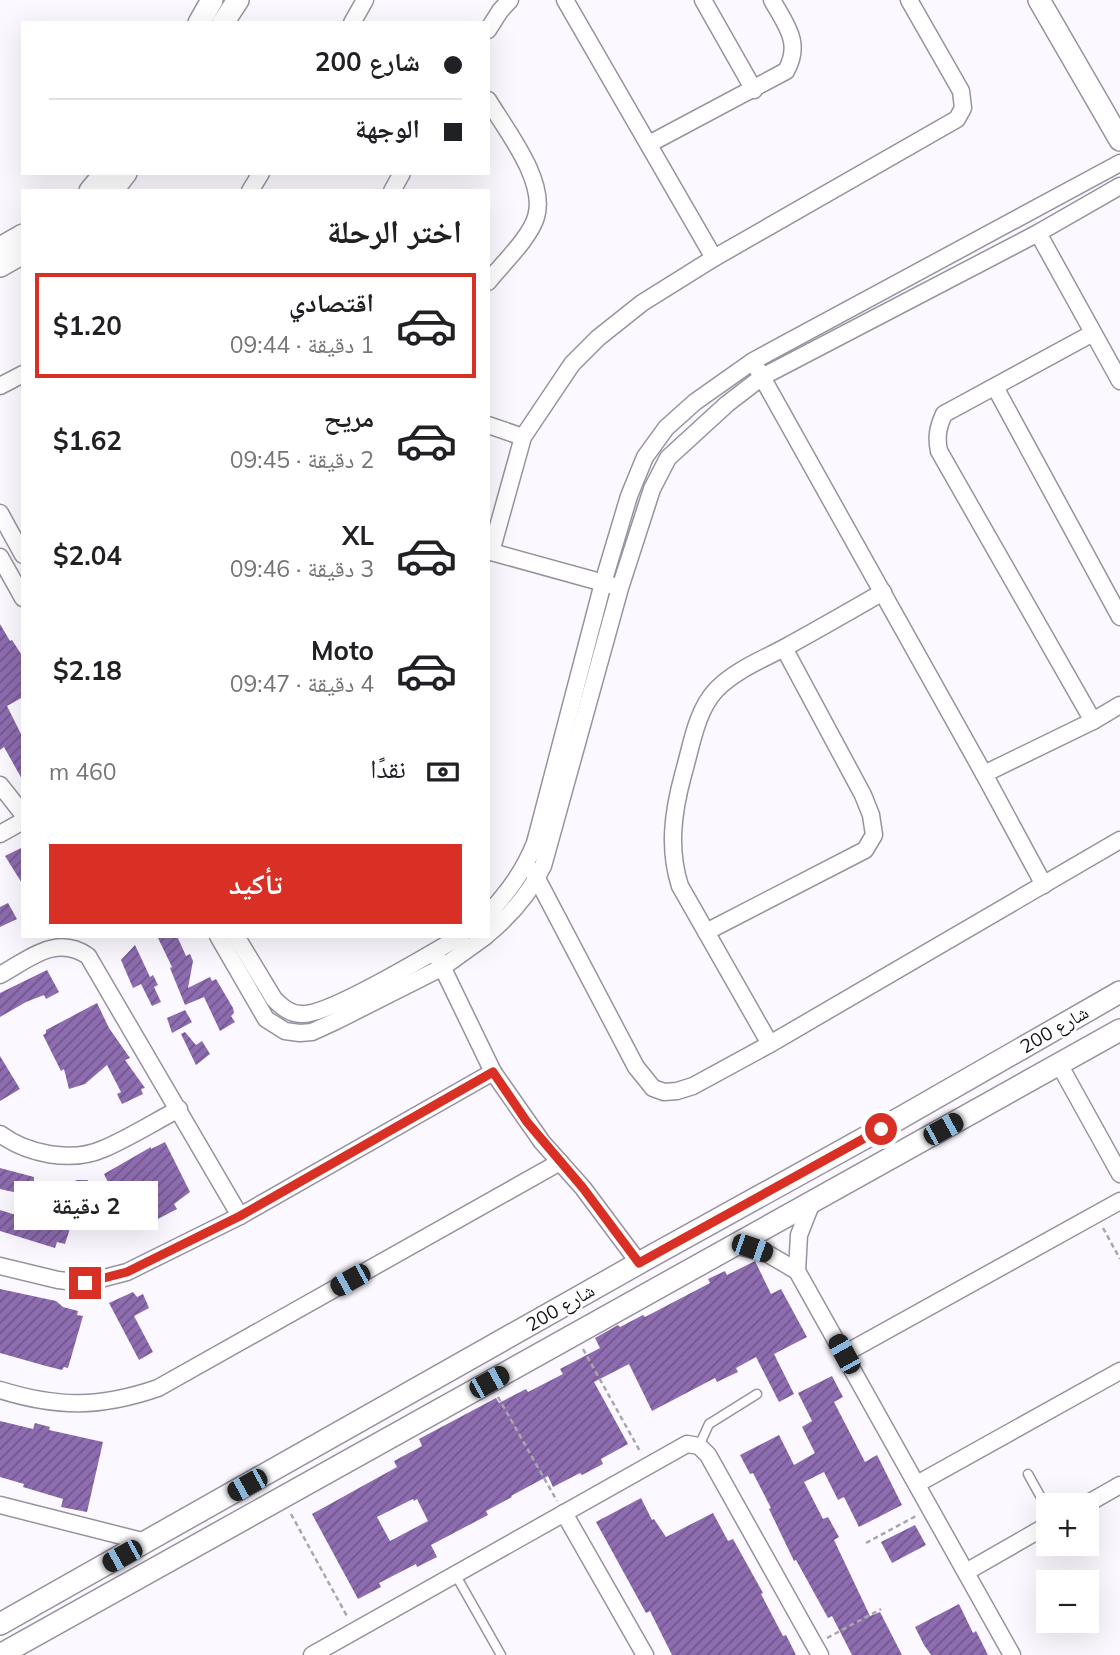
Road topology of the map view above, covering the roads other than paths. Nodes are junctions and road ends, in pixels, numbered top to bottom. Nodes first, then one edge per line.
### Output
1 (212, 0) edge
2 (238, 0) edge
3 (365, 0) edge
4 (510, 0) edge
5 (565, 0) edge
6 (703, 0) edge
7 (772, 0) edge
8 (909, 0) edge
9 (1040, 0) edge
10 (1051, 0) edge
11 (200, 21) edge
12 (224, 21) edge
13 (353, 21) edge
14 (490, 27) edge
15 (754, 90) junction
16 (490, 103) edge
17 (1120, 122) edge
18 (1120, 140) edge
19 (649, 144) junction
20 (1120, 163) edge
21 (103, 175) edge
22 (124, 175) edge
23 (1120, 186) edge
24 (92, 189) edge
25 (114, 189) edge
26 (1038, 233) junction
27 (21, 236) edge
28 (0, 248) edge
29 (21, 254) edge
30 (714, 258) junction
31 (0, 266) edge
32 (490, 280) edge
33 (1093, 333) junction
34 (753, 361) junction
35 (21, 375) edge
36 (762, 377) junction
37 (1120, 381) edge
38 (0, 386) edge
39 (995, 387) junction
40 (490, 426) edge
41 (523, 437) junction
42 (0, 513) edge
43 (490, 549) edge
44 (21, 551) edge
45 (490, 552) edge
46 (0, 557) edge
47 (603, 583) junction
48 (620, 587) junction
49 (0, 589) edge
50 (883, 592) junction
51 (21, 594) edge
52 (1120, 617) edge
53 (784, 648) junction
54 (1120, 705) edge
55 (1093, 721) junction
56 (985, 774) junction
57 (0, 785) edge
58 (21, 811) edge
59 (21, 822) edge
60 (0, 834) edge
61 (1120, 840) edge
62 (527, 863) junction
63 (538, 877) junction
64 (1044, 885) junction
65 (490, 912) edge
66 (490, 932) edge
67 (706, 932) junction
68 (219, 938) edge
69 (237, 938) edge
70 (458, 938) edge
71 (483, 938) edge
72 (435, 952) junction
73 (443, 967) junction
74 (0, 975) edge
75 (1120, 992) edge
76 (1120, 1030) edge
77 (771, 1044) junction
78 (1059, 1064) junction
79 (493, 1072) junction
80 (179, 1109) junction
81 (881, 1129) junction
82 (0, 1134) edge
83 (897, 1155) junction
84 (560, 1161) junction
85 (1120, 1174) edge
86 (1120, 1201) edge
87 (812, 1202) junction
88 (240, 1216) junction
89 (735, 1245) junction
90 (639, 1263) junction
91 (0, 1266) edge
92 (797, 1271) junction
93 (498, 1343) junction
94 (844, 1354) junction
95 (514, 1368) junction
96 (1120, 1371) edge
97 (0, 1390) edge
98 (757, 1394) dead end
99 (699, 1446) junction
100 (1028, 1474) dead end
101 (917, 1485) junction
102 (1120, 1485) edge
103 (1039, 1493) edge
104 (1099, 1497) edge
105 (0, 1505) edge
106 (564, 1513) junction
107 (1036, 1532) edge
108 (146, 1542) junction
109 (966, 1572) junction
110 (455, 1574) junction
111 (0, 1624) edge
112 (818, 1650) edge
113 (0, 1654) edge
114 (312, 1655) edge
115 (501, 1655) edge
116 (645, 1655) edge
117 (1012, 1655) edge

1 - 11 street
2 - 12 street
3 - 13 street
4 - 14 street
5 - 19 street
6 - 15 street
7 - 15 street
8 - 30 street
9 - 18 street
10 - 17 street
15 - 19 street
16 - 32 street
19 - 30 street
20 - 34 street
21 - 24 street
22 - 25 street
23 - 26 street
26 - 33 street
26 - 36 street
27 - 28 street
29 - 31 street
30 - 41 street
33 - 37 street
33 - 39 street
34 - 36 street
34 - 47 street
35 - 38 street
36 - 48 street
36 - 50 street
39 - 52 street
39 - 55 street
40 - 41 street
41 - 43 street
42 - 44 street
45 - 47 street
46 - 51 street
47 - 48 street
47 - 62 street
48 - 63 street
49 - 51 street
50 - 53 street
50 - 56 street
53 - 67 street
53 - 67 street
54 - 55 street
55 - 56 street
56 - 64 street
57 - 58 street
59 - 60 street
61 - 64 street
62 - 63 street
62 - 65 street
63 - 66 street
63 - 77 street
64 - 77 street
67 - 77 street
68 - 73 street
69 - 72 street
70 - 72 street
71 - 73 street
72 - 73 street
73 - 79 street
74 - 80 street
75 - 81 street, شارع 200
76 - 78 street, شارع 200
78 - 83 street, شارع 200
78 - 85 street
79 - 84 street
79 - 88 street
80 - 82 street
80 - 88 street
81 - 83 street
81 - 90 street, شارع 200
83 - 87 street, شارع 200
84 - 90 street
84 - 97 street
86 - 94 street
87 - 89 street, شارع 200
87 - 92 street
88 - 91 street
89 - 92 street
89 - 95 street, شارع 200
90 - 93 street, شارع 200
92 - 94 street
93 - 95 street
93 - 108 street, شارع 200
94 - 101 street
95 - 113 street, شارع 200
96 - 101 street
98 - 99 lane
99 - 106 street
99 - 112 street
100 - 103 lane
101 - 109 street
102 - 104 street
105 - 108 street
106 - 110 street
106 - 116 street
107 - 109 street
108 - 111 street, شارع 200
109 - 117 street
110 - 114 street
110 - 115 lane

